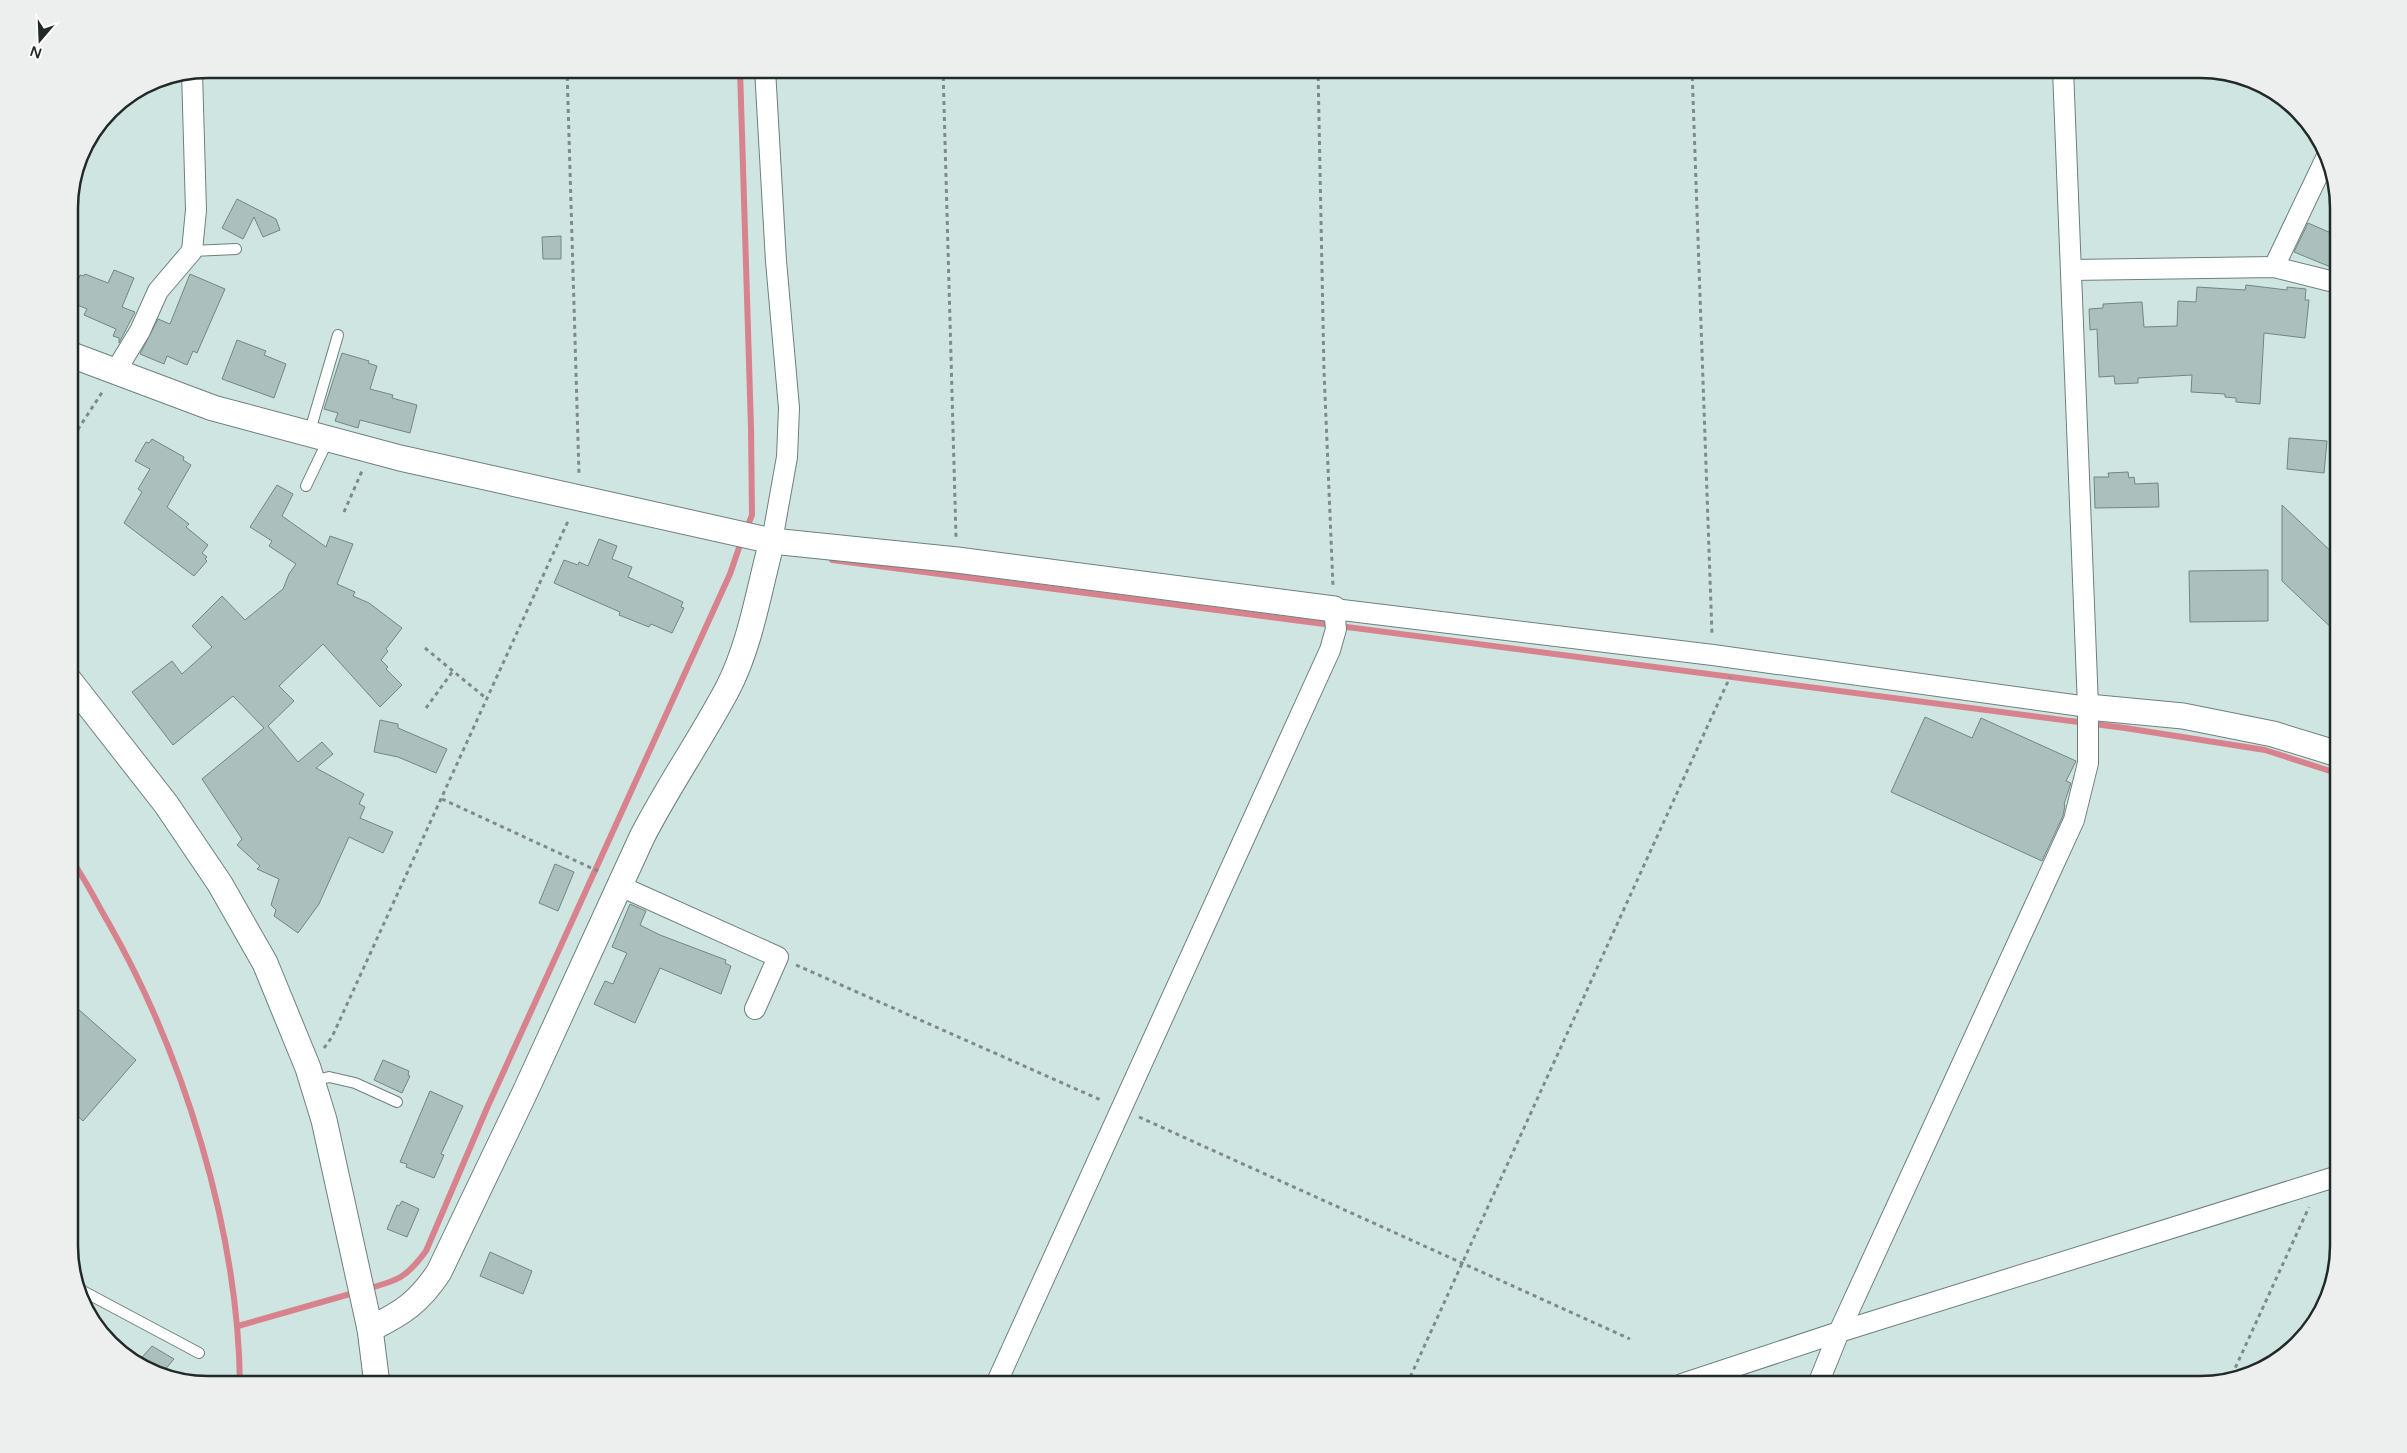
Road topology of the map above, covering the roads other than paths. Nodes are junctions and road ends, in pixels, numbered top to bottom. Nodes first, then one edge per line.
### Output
1 (766, 78) edge
2 (2063, 78) edge
3 (192, 79) edge
4 (2322, 166) edge
5 (236, 249) dead end
6 (192, 251) junction
7 (2274, 267) junction
8 (2070, 270) junction
9 (2329, 281) edge
10 (338, 335) dead end
11 (78, 358) edge
12 (115, 372) junction
13 (318, 436) junction
14 (306, 486) dead end
15 (772, 541) junction
16 (1334, 609) junction
17 (78, 699) edge
18 (2088, 707) junction
19 (2330, 751) edge
20 (621, 884) junction
21 (755, 1009) dead end
22 (310, 1075) junction
23 (396, 1102) dead end
24 (2330, 1178) edge
25 (87, 1293) edge
26 (370, 1328) junction
27 (1839, 1332) junction
28 (198, 1353) dead end
29 (376, 1376) edge
30 (1000, 1376) edge
31 (1706, 1376) edge
32 (1821, 1376) edge

1 - 15 street
2 - 8 street
3 - 6 street
4 - 7 street
5 - 6 lane
6 - 12 street
7 - 8 street
7 - 9 street
8 - 18 street
10 - 13 lane
11 - 12 street
12 - 13 street
13 - 14 lane
13 - 15 street
15 - 16 street
15 - 20 street
16 - 18 street
16 - 30 street
17 - 22 street
18 - 19 street
18 - 27 street
20 - 21 street
20 - 26 street
22 - 23 lane
22 - 26 street
24 - 27 street
25 - 28 lane
26 - 29 street
27 - 31 street
27 - 32 street

